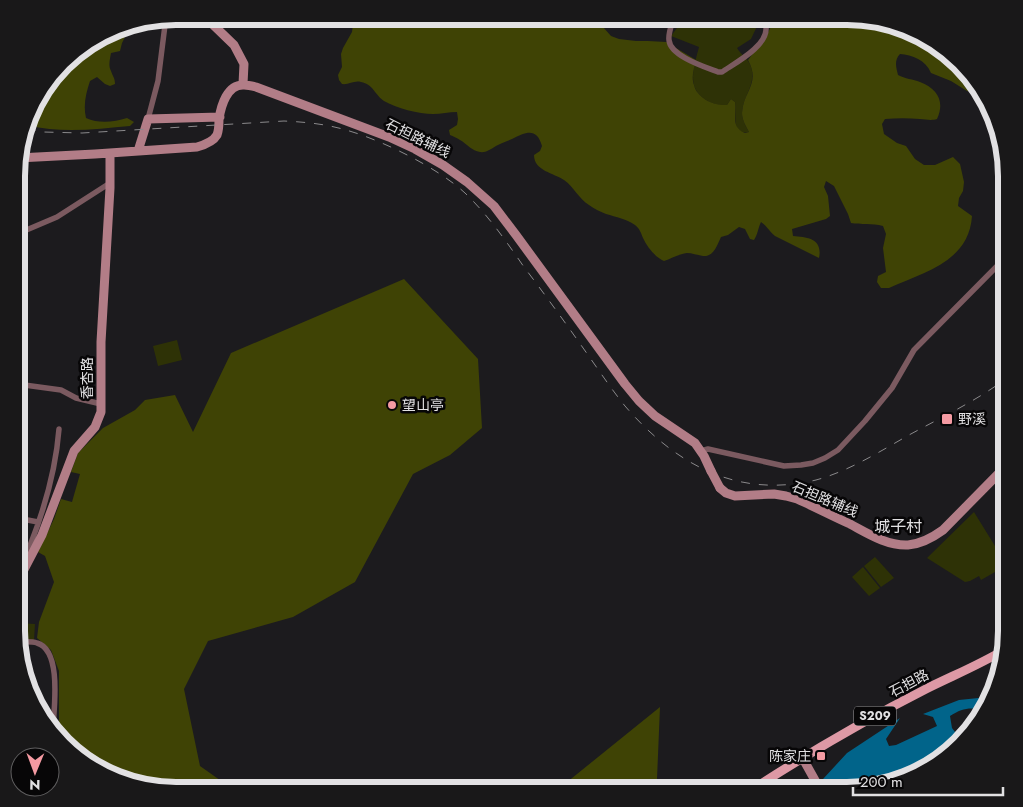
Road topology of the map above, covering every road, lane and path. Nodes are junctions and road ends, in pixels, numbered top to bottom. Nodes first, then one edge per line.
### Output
1 (213, 25) edge
2 (672, 25) edge
3 (766, 25) edge
4 (165, 26) edge
5 (243, 84) junction
6 (220, 117) junction
7 (148, 119) junction
8 (138, 151) junction
9 (110, 153) junction
10 (26, 158) edge
11 (110, 183) junction
12 (25, 231) edge
13 (998, 265) edge
14 (25, 385) edge
15 (101, 404) junction
16 (59, 429) dead end
17 (701, 451) junction
18 (998, 473) edge
19 (25, 520) edge
20 (38, 522) junction
21 (25, 556) edge
22 (25, 568) edge
23 (25, 642) edge
24 (996, 654) edge
25 (53, 719) edge
26 (802, 757) junction
27 (764, 782) edge
28 (816, 782) edge

1 - 5 main road
2 - 3 street
4 - 7 street
5 - 6 main road
5 - 17 main road, 石担路辅线
6 - 7 main road
6 - 8 main road
7 - 8 main road
8 - 9 main road
9 - 10 main road
9 - 11 main road, 香杏路
11 - 12 street
11 - 15 main road, 香杏路
13 - 17 street
14 - 15 street
15 - 22 main road, 香杏路
16 - 20 street
17 - 18 main road, 石担路辅线, bridge
19 - 20 street
20 - 21 street
23 - 25 street
24 - 26 main road, 石担路 / S209
26 - 27 main road, 石担路 / S209
26 - 28 main road

